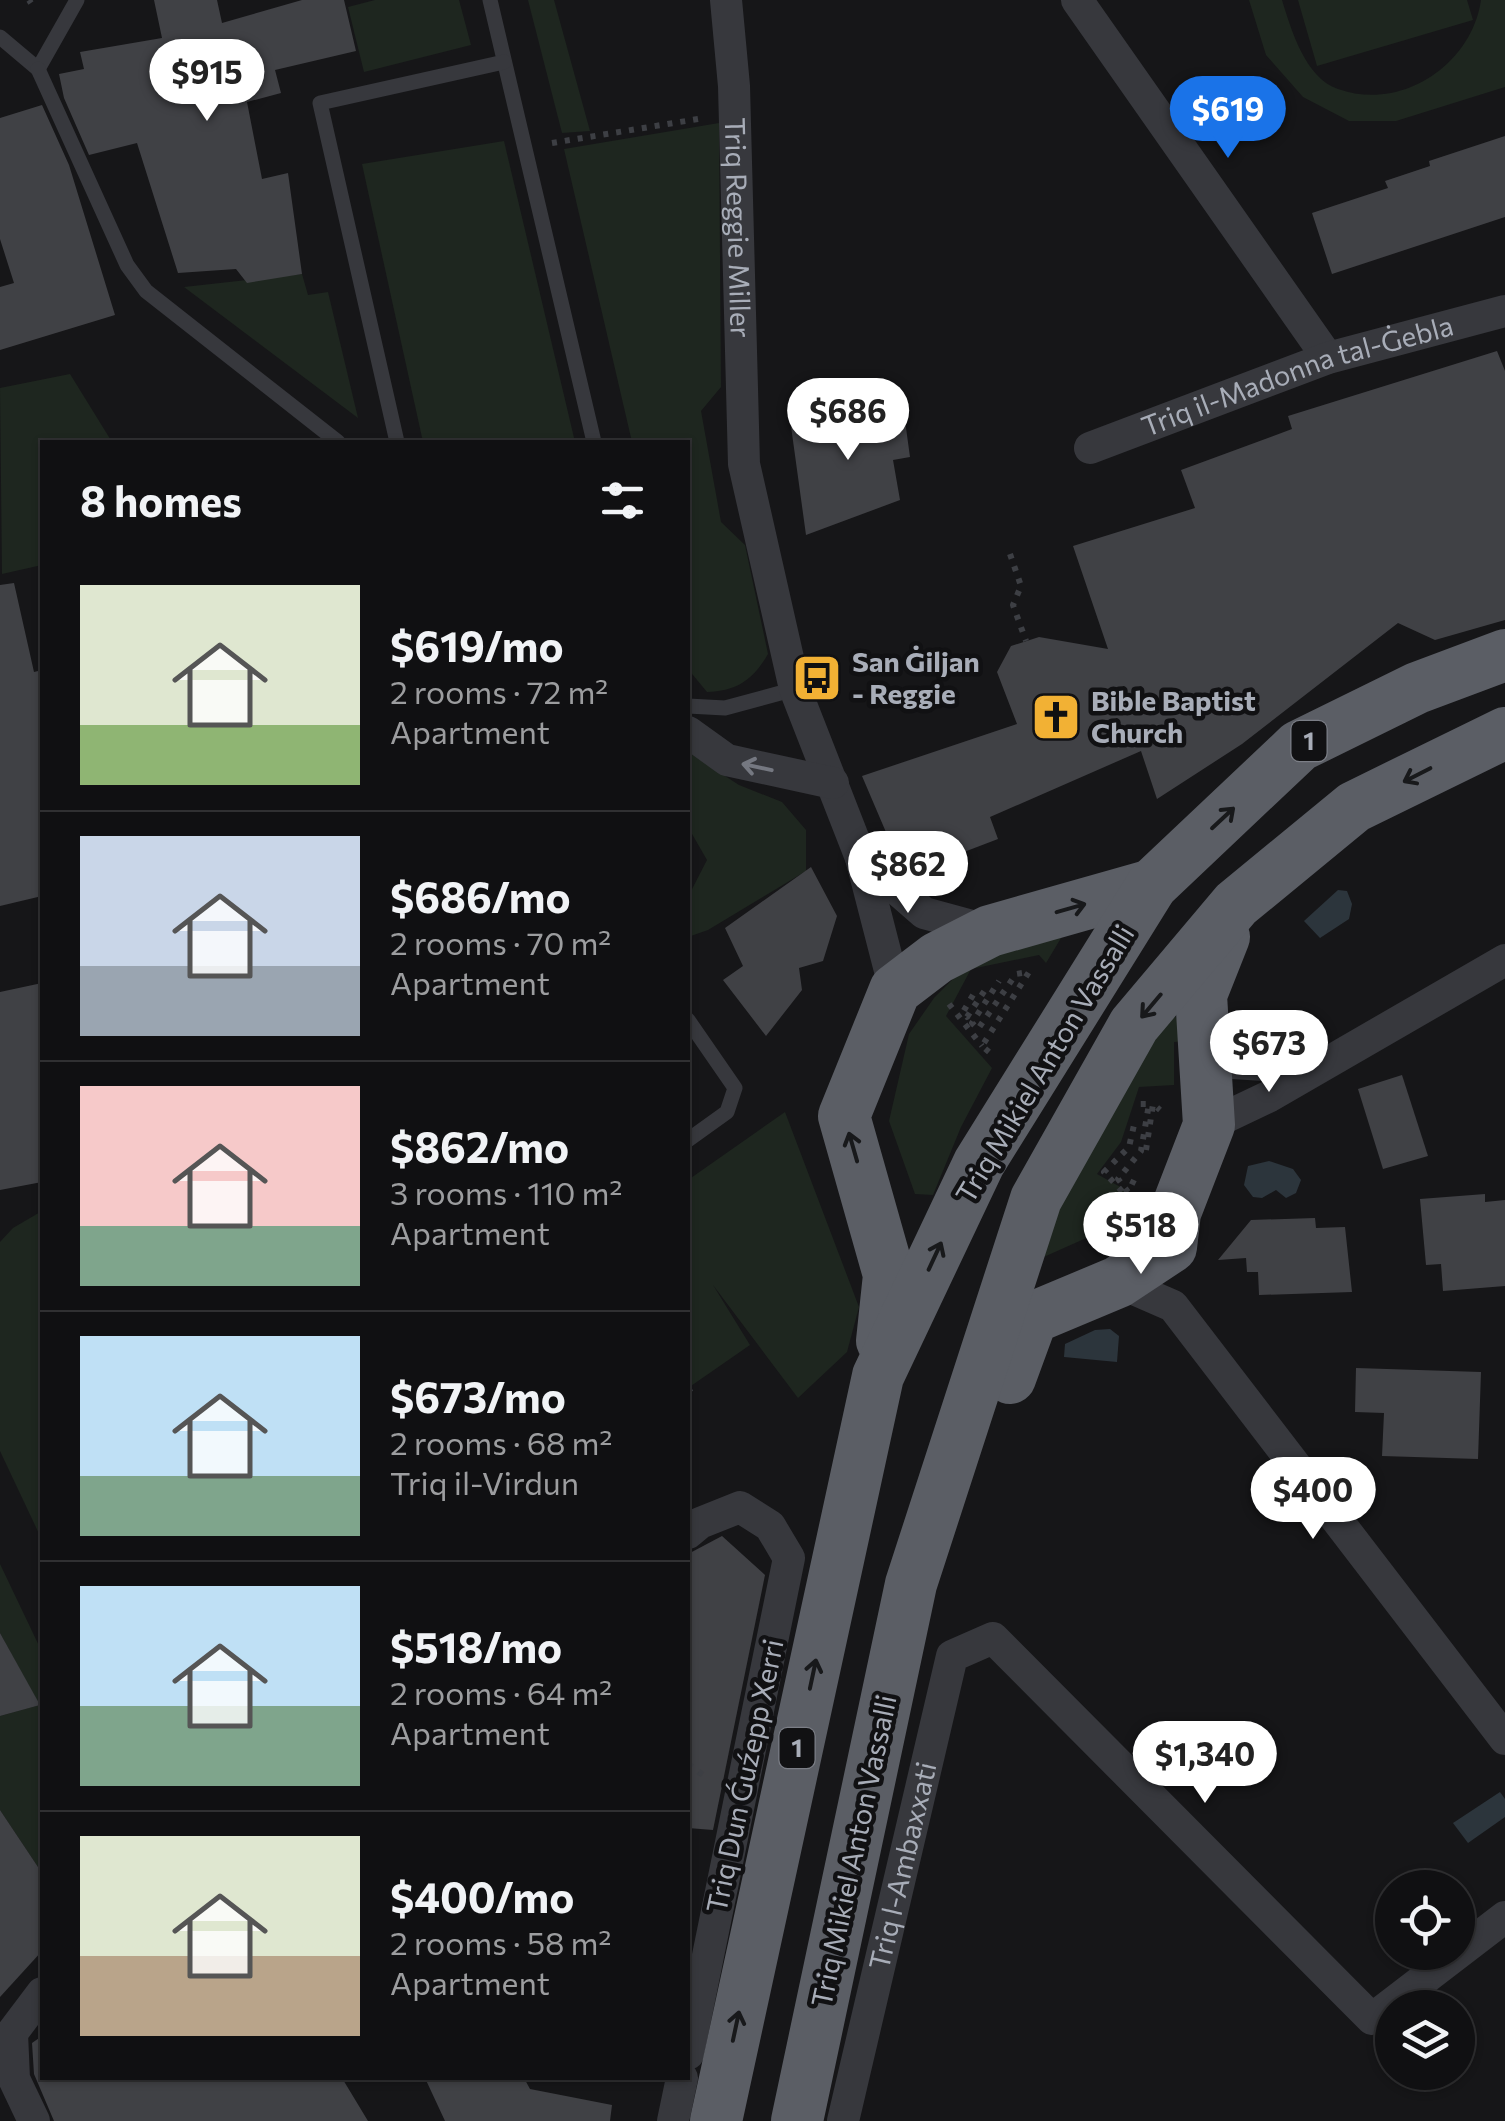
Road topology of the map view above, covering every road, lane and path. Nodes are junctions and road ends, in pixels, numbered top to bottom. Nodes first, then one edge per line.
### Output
1 (78, 0) edge
2 (490, 0) edge
3 (726, 0) edge
4 (1077, 0) edge
5 (0, 37) edge
6 (504, 62) junction
7 (38, 69) junction
8 (712, 117) dead end
9 (526, 147) junction
10 (1505, 311) edge
11 (1328, 358) junction
12 (335, 440) edge
13 (397, 440) edge
14 (594, 440) edge
15 (1090, 448) dead end
16 (1010, 554) dead end
17 (1026, 641) dead end
18 (1505, 655) edge
19 (795, 689) junction
20 (690, 706) edge
21 (690, 733) edge
22 (1505, 733) edge
23 (833, 784) junction
24 (861, 858) junction
25 (1152, 885) junction
26 (1236, 904) junction
27 (987, 954) junction
28 (1505, 960) edge
29 (972, 979) dead end
30 (895, 990) junction
31 (690, 1023) edge
32 (1333, 1059) junction
33 (1204, 1061) junction
34 (1209, 1125) junction
35 (690, 1139) edge
36 (1104, 1172) dead end
37 (1158, 1231) junction
38 (1118, 1282) junction
39 (1173, 1306) junction
40 (878, 1376) junction
41 (690, 1531) edge
42 (911, 1584) junction
43 (1505, 1739) edge
44 (1505, 1917) edge
45 (38, 1996) edge
46 (690, 2044) edge
47 (682, 2080) edge
48 (34, 2121) edge
49 (673, 2121) edge
50 (716, 2121) edge
51 (797, 2121) edge
52 (843, 2121) edge

1 - 7 lane
2 - 6 lane
3 - 19 street, Triq Reggie Miller
4 - 11 street
5 - 7 lane
6 - 9 lane
6 - 13 lane
7 - 12 lane
8 - 9 path
9 - 14 lane
10 - 11 street, Triq il-Madonna tal-Ġebla
11 - 15 street, Triq il-Madonna tal-Ġebla
16 - 17 path
25 -> 18 highway, Triq Mikiel Anton Vassalli / 1
19 - 20 lane
19 - 23 street, Triq Reggie Miller
23 -> 21 street
22 -> 26 highway, Triq Mikiel Anton Vassalli
23 - 24 street, Triq Reggie Miller
24 - 27 street, Triq Reggie Miller
24 - 30 street, Triq Reggie Miller
27 -> 25 highway, 1
40 -> 25 highway, Triq Mikiel Anton Vassalli / 1
26 - 33 highway
26 -> 42 highway, Triq Mikiel Anton Vassalli
27 - 29 path
27 - 30 highway, 1
28 - 32 street
40 -> 30 highway, 1
31 - 35 lane
32 - 33 street
32 - 34 street
33 - 34 highway
34 - 37 highway
36 - 37 path
37 - 38 highway
37 - 39 street
38 - 39 street
38 - 42 highway
39 - 43 street
50 -> 40 highway, Triq Mikiel Anton Vassalli / 1
41 - 46 street, Triq Dun Ǵuźepp Xerri
42 - 51 highway, Triq Mikiel Anton Vassalli
44 - 52 street, Triq l-Ambaxxati
45 - 48 street
47 - 49 street

